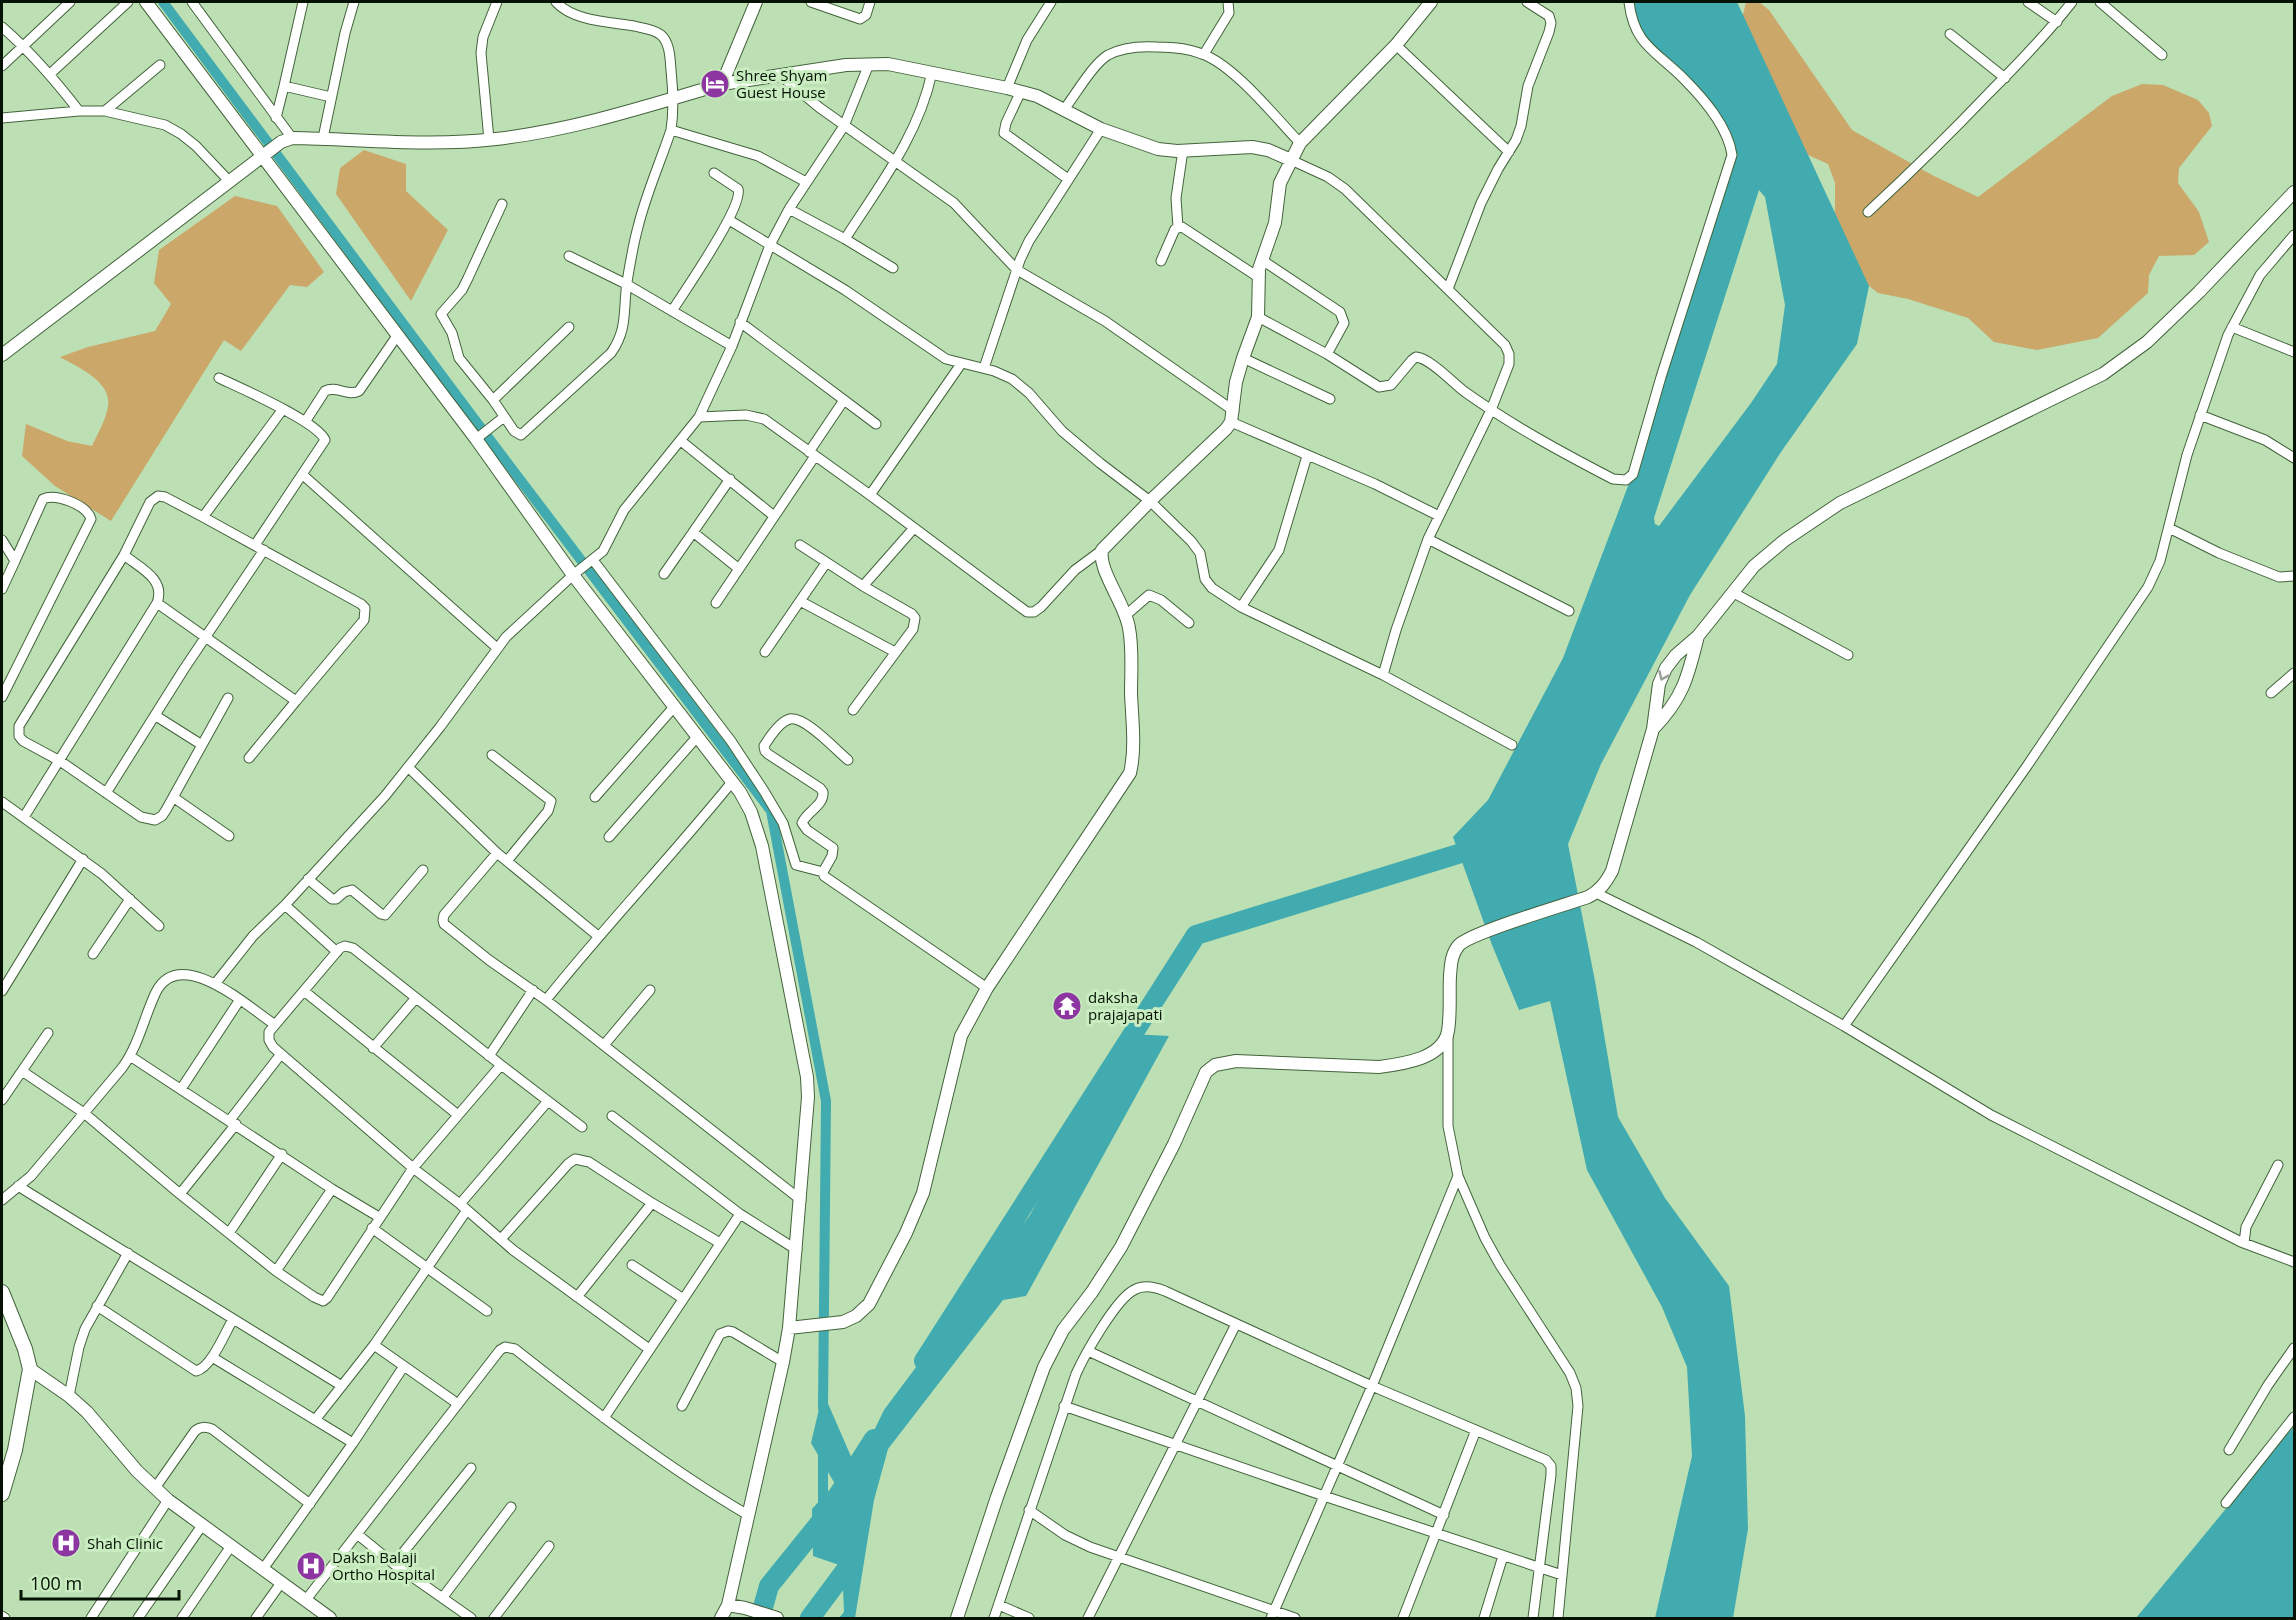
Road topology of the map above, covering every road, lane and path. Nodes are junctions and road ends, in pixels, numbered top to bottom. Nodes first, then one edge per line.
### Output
1 (70, 2) edge
2 (128, 2) edge
3 (146, 2) edge
4 (192, 2) edge
5 (206, 2) edge
6 (303, 2) edge
7 (354, 2) edge
8 (497, 2) edge
9 (556, 2) edge
10 (756, 2) edge
11 (811, 2) edge
12 (870, 2) edge
13 (1051, 2) edge
14 (1228, 2) edge
15 (1431, 2) edge
16 (1527, 2) edge
17 (1629, 2) edge
18 (2028, 2) edge
19 (2072, 2) edge
20 (2100, 2) edge
21 (199, 10) junction
22 (2057, 22) junction
23 (2, 27) edge
24 (1950, 34) dead end
25 (1396, 45) junction
26 (23, 46) junction
27 (1204, 54) junction
28 (2162, 55) dead end
29 (869, 64) junction
30 (160, 65) dead end
31 (2, 66) edge
32 (932, 72) junction
33 (50, 74) junction
34 (780, 75) junction
35 (2005, 78) junction
36 (722, 84) junction
37 (284, 86) junction
38 (1007, 88) junction
39 (1021, 91) junction
40 (331, 97) junction
41 (672, 99) junction
42 (1065, 108) junction
43 (79, 111) junction
44 (105, 111) junction
45 (2, 118) edge
46 (276, 118) junction
47 (844, 126) junction
48 (1101, 129) junction
49 (670, 130) junction
50 (323, 138) junction
51 (286, 140) junction
52 (489, 140) junction
53 (1300, 143) junction
54 (1184, 150) junction
55 (1509, 152) junction
56 (265, 154) junction
57 (1291, 160) junction
58 (895, 161) junction
59 (714, 173) dead end
60 (1068, 179) junction
61 (229, 181) junction
62 (806, 182) junction
63 (2295, 192) edge
64 (502, 204) dead end
65 (789, 209) junction
66 (1868, 212) dead end
67 (729, 220) junction
68 (1178, 227) junction
69 (2295, 235) edge
70 (845, 239) junction
71 (770, 245) junction
72 (569, 256) dead end
73 (1262, 260) junction
74 (1161, 261) dead end
75 (893, 268) dead end
76 (1017, 270) junction
77 (1258, 277) junction
78 (626, 284) junction
79 (1448, 289) junction
80 (672, 311) junction
81 (1258, 317) junction
82 (740, 322) junction
83 (570, 327) dead end
84 (2232, 327) junction
85 (397, 336) junction
86 (732, 346) junction
87 (2295, 352) edge
88 (1327, 354) junction
89 (2, 355) edge
90 (1243, 358) junction
91 (961, 364) junction
92 (984, 368) junction
93 (219, 378) dead end
94 (1330, 399) dead end
95 (493, 400) junction
96 (844, 400) junction
97 (283, 409) junction
98 (1491, 410) junction
99 (2200, 415) junction
100 (504, 417) junction
101 (699, 417) junction
102 (1232, 417) junction
103 (305, 422) junction
104 (876, 424) dead end
105 (479, 437) junction
106 (681, 441) junction
107 (812, 454) junction
108 (1307, 456) junction
109 (2295, 458) edge
110 (303, 475) junction
111 (730, 479) junction
112 (870, 495) junction
113 (1150, 501) junction
114 (774, 516) junction
115 (1439, 516) junction
116 (203, 517) junction
117 (914, 528) junction
118 (2169, 528) junction
119 (693, 532) junction
120 (1428, 538) junction
121 (2, 540) edge
122 (255, 545) junction
123 (800, 545) dead end
124 (264, 550) junction
125 (1102, 550) junction
126 (124, 555) junction
127 (593, 560) junction
128 (15, 561) junction
129 (826, 562) junction
130 (739, 569) junction
131 (575, 573) junction
132 (664, 574) dead end
133 (2295, 576) edge
134 (863, 586) junction
135 (2, 589) edge
136 (1732, 592) junction
137 (800, 601) junction
138 (157, 603) junction
139 (716, 603) dead end
140 (1241, 607) junction
141 (1569, 611) dead end
142 (1126, 615) junction
143 (1189, 623) dead end
144 (1698, 636) junction
145 (208, 637) junction
146 (497, 648) junction
147 (765, 652) dead end
148 (895, 652) junction
149 (1848, 655) dead end
150 (2295, 673) edge
151 (1383, 675) junction
152 (5, 682) edge
153 (2271, 693) dead end
154 (2, 697) edge
155 (228, 698) dead end
156 (296, 701) junction
157 (674, 707) junction
158 (853, 710) dead end
159 (156, 716) junction
160 (1653, 729) junction
161 (697, 737) junction
162 (202, 745) junction
163 (1512, 745) dead end
164 (492, 755) dead end
165 (249, 758) dead end
166 (60, 760) junction
167 (848, 760) dead end
168 (408, 767) junction
169 (732, 782) junction
170 (106, 793) junction
171 (595, 796) dead end
172 (173, 797) junction
173 (2, 801) edge
174 (24, 817) junction
175 (229, 836) dead end
176 (609, 837) dead end
177 (497, 853) junction
178 (83, 859) junction
179 (507, 861) junction
180 (423, 870) dead end
181 (823, 872) junction
182 (308, 879) junction
183 (1592, 895) junction
184 (130, 899) junction
185 (285, 905) junction
186 (159, 926) dead end
187 (598, 936) junction
188 (337, 952) junction
189 (93, 954) dead end
190 (215, 984) junction
191 (987, 988) junction
192 (532, 990) junction
193 (650, 990) dead end
194 (2, 991) edge
195 (304, 991) junction
196 (415, 999) junction
197 (546, 1000) junction
198 (239, 1001) junction
199 (274, 1024) junction
200 (1844, 1026) junction
201 (1448, 1032) junction
202 (48, 1034) dead end
203 (604, 1045) junction
204 (373, 1048) junction
205 (281, 1054) junction
206 (130, 1056) junction
207 (489, 1056) junction
208 (501, 1065) junction
209 (22, 1071) junction
210 (181, 1089) junction
211 (2, 1100) edge
212 (548, 1101) junction
213 (84, 1113) junction
214 (458, 1115) junction
215 (612, 1116) dead end
216 (233, 1122) junction
217 (582, 1127) dead end
218 (282, 1155) junction
219 (2278, 1165) dead end
220 (413, 1168) junction
221 (1458, 1176) junction
222 (18, 1186) junction
223 (332, 1189) junction
224 (180, 1194) junction
225 (2, 1200) edge
226 (801, 1200) junction
227 (652, 1203) junction
228 (464, 1207) junction
229 (740, 1214) junction
230 (380, 1217) junction
231 (372, 1228) junction
232 (229, 1233) junction
233 (501, 1239) junction
234 (720, 1243) junction
235 (2244, 1243) junction
236 (797, 1250) junction
237 (128, 1253) junction
238 (2295, 1262) edge
239 (632, 1265) dead end
240 (426, 1269) junction
241 (276, 1271) junction
242 (2, 1292) edge
243 (577, 1297) junction
244 (682, 1298) junction
245 (97, 1306) junction
246 (487, 1311) dead end
247 (233, 1319) junction
248 (1236, 1324) junction
249 (795, 1328) junction
250 (374, 1345) junction
251 (2295, 1348) edge
252 (650, 1349) junction
253 (1088, 1351) junction
254 (212, 1357) junction
255 (783, 1362) junction
256 (404, 1366) junction
257 (30, 1369) junction
258 (342, 1386) junction
259 (1372, 1386) junction
260 (69, 1396) junction
261 (1196, 1402) junction
262 (459, 1404) junction
263 (682, 1406) dead end
264 (1064, 1406) junction
265 (2295, 1417) edge
266 (604, 1418) junction
267 (315, 1420) junction
268 (1476, 1430) junction
269 (353, 1443) junction
270 (1175, 1445) junction
271 (2229, 1450) dead end
272 (1336, 1467) junction
273 (471, 1468) dead end
274 (155, 1488) junction
275 (2, 1494) edge
276 (1324, 1496) junction
277 (168, 1500) junction
278 (2226, 1503) dead end
279 (310, 1504) junction
280 (512, 1507) dead end
281 (1029, 1510) junction
282 (748, 1515) junction
283 (1444, 1515) junction
284 (202, 1524) junction
285 (357, 1534) junction
286 (1437, 1534) junction
287 (231, 1546) junction
288 (549, 1546) dead end
289 (1503, 1556) junction
290 (1118, 1557) junction
291 (394, 1564) junction
292 (1540, 1568) junction
293 (263, 1569) junction
294 (1562, 1575) junction
295 (281, 1583) junction
296 (443, 1597) junction
297 (305, 1601) junction
298 (728, 1605) junction
299 (999, 1605) junction
300 (1272, 1615) edge
301 (91, 1618) edge
302 (138, 1618) edge
303 (182, 1618) edge
304 (256, 1618) edge
305 (330, 1618) edge
306 (471, 1618) edge
307 (494, 1618) edge
308 (721, 1618) edge
309 (777, 1618) edge
310 (957, 1618) edge
311 (994, 1618) edge
312 (1029, 1618) edge
313 (1088, 1618) edge
314 (1295, 1618) edge
315 (1403, 1618) edge
316 (1484, 1618) edge
317 (1533, 1618) edge
318 (1558, 1618) edge

1 - 26 street
2 - 33 street
3 - 56 street
4 - 21 street
5 - 21 street
6 - 37 street
7 - 40 street
8 - 52 street
9 - 41 street
10 - 36 street
11 - 12 street
13 - 38 street
14 - 27 street
15 - 25 street
16 - 55 street
17 - 98 street
18 - 22 street
19 - 22 street
20 - 28 street
21 - 46 street
22 - 35 street
23 - 26 street
24 - 35 street
25 - 53 street
25 - 55 street
26 - 31 street
26 - 33 street
27 - 42 street
27 - 53 street
29 - 32 street
29 - 34 street
29 - 47 street
30 - 44 street
32 - 38 street
32 - 58 street
33 - 43 street
34 - 36 street
34 - 47 street
35 - 66 street
36 - 41 street
37 - 40 street
37 - 46 street
38 - 39 street
39 - 42 street
39 - 60 street
40 - 50 street
41 - 49 street
41 - 52 street
42 - 48 street
43 - 44 street
43 - 45 street
44 - 61 street
46 - 51 street
47 - 58 street
47 - 62 street
48 - 54 street
48 - 60 street
49 - 62 street
49 - 78 street
50 - 51 street
50 - 52 street
51 - 56 street
53 - 57 street
54 - 57 street
54 - 68 street
55 - 79 street
56 - 61 street
56 - 85 street
57 - 73 street
57 - 79 street
58 - 70 street
58 - 76 street
59 - 67 street
60 - 76 street
61 - 89 street
62 - 65 street
63 - 136 street
64 - 95 street
65 - 70 street
65 - 71 street
67 - 71 street
67 - 80 street
68 - 74 street
68 - 77 street
69 - 84 street
70 - 75 street
71 - 82 street
71 - 91 street
72 - 78 street
73 - 77 street
73 - 88 street
76 - 92 street
76 - 102 street
77 - 81 street
78 - 80 street
78 - 100 street
79 - 98 street
80 - 86 street
81 - 88 street
81 - 90 street
82 - 86 street
82 - 96 street
83 - 95 street
84 - 87 street
84 - 99 street
85 - 103 street
85 - 105 street
86 - 101 street
88 - 98 street
90 - 94 street
90 - 102 street
91 - 92 street
91 - 112 street
92 - 113 street
93 - 97 street
95 - 100 street
96 - 104 street
96 - 107 street
97 - 103 street
97 - 116 street
98 - 115 street
99 - 109 street
99 - 118 street
100 - 105 street
101 - 106 street
101 - 107 street
102 - 108 street
102 - 113 street
103 - 110 street
105 - 131 street
106 - 111 street
106 - 127 street
107 - 112 street
107 - 114 street
108 - 115 street
108 - 140 street
110 - 122 street
110 - 146 street
111 - 114 street
111 - 119 street
112 - 117 street
113 - 125 street
113 - 140 street
114 - 130 street
115 - 120 street
116 - 122 street
116 - 126 street
117 - 125 street
117 - 134 street
118 - 133 street
118 - 200 street
119 - 130 street
119 - 132 street
120 - 141 street
120 - 151 street
121 - 128 street
122 - 124 street
123 - 129 street
124 - 145 street
124 - 156 street
125 - 142 street
126 - 138 street
126 - 166 street
127 - 131 street
127 - 181 street
128 - 135 street
128 - 152 street
129 - 134 street
129 - 137 street
130 - 139 street
131 - 146 street
131 - 157 street
134 - 148 street
136 - 144 street
136 - 149 street
137 - 147 street
137 - 148 street
138 - 145 street
138 - 166 street
140 - 151 street
142 - 143 street
142 - 191 street
144 - 160 street
144 -> 160 street
145 - 156 street
145 - 159 street
146 - 168 street
148 - 158 street
150 - 153 street
151 - 163 street
152 - 154 street
155 - 162 street
156 - 165 street
157 - 161 street
157 - 171 street
159 - 162 street
159 - 170 street
160 - 183 street
161 - 169 street
161 - 176 street
162 - 172 street
164 - 179 street
166 - 170 street
166 - 174 street
167 - 181 street
168 - 177 street
168 - 182 street
169 - 187 street
169 - 226 street
170 - 172 street
172 - 175 street
173 - 174 street
174 - 178 street
177 - 179 street
177 - 192 street
178 - 184 street
178 - 194 street
179 - 187 street
180 - 182 street
181 - 191 street
182 - 185 street
183 - 200 street
183 - 201 street
184 - 186 street
184 - 189 street
185 - 188 street
185 - 190 street
187 - 197 street
188 - 195 street
188 - 196 street
190 - 198 street
190 - 206 street
191 - 249 street
192 - 197 street
192 - 207 street
193 - 203 street
195 - 199 street
195 - 204 street
196 - 204 street
196 - 207 street
197 - 203 street
198 - 199 street
198 - 210 street
199 - 205 street
200 - 235 street
201 - 221 street
201 - 310 street
202 - 209 street
203 - 226 street
204 - 214 street
205 - 216 street
205 - 220 street
206 - 210 street
206 - 213 street
207 - 208 street
208 - 212 street
208 - 214 street
209 - 211 street
209 - 213 street
210 - 216 street
212 - 217 street
212 - 228 street
213 - 222 street
213 - 224 street
214 - 220 street
215 - 229 street
216 - 218 street
216 - 224 street
218 - 223 street
218 - 232 street
219 - 235 street
220 - 228 street
220 - 230 street
221 - 259 street
221 - 294 street
222 - 225 street
222 - 237 street
223 - 230 street
223 - 241 street
224 - 232 street
226 - 236 street
227 - 233 street
227 - 234 street
227 - 243 street
228 - 233 street
228 - 240 street
229 - 234 street
229 - 236 street
230 - 231 street
231 - 240 street
231 - 241 street
232 - 241 street
233 - 243 street
234 - 244 street
235 - 238 street
236 - 249 street
237 - 245 street
237 - 247 street
239 - 244 street
240 - 246 street
240 - 250 street
242 - 257 main road
243 - 252 street
244 - 252 street
245 - 254 street
245 - 260 street
247 - 254 street
247 - 258 street
248 - 253 street
248 - 259 street
248 - 261 street
249 - 255 street
250 - 256 street
250 - 258 street
251 - 271 street
252 - 266 street
253 - 261 street
253 - 264 street
254 - 267 street
255 - 263 street
255 - 282 street
256 - 262 street
256 - 269 street
257 - 260 street
257 - 275 main road
258 - 267 street
259 - 268 street
259 - 272 street
260 - 274 street
261 - 270 street
261 - 272 street
262 - 266 street
262 - 285 street
264 - 270 street
264 - 281 street
265 - 278 street
266 - 282 street
267 - 269 street
268 - 283 street
268 - 292 street
269 - 279 street
270 - 276 street
270 - 290 street
272 - 276 street
272 - 283 street
273 - 291 street
274 - 277 street
274 - 279 street
276 - 286 street
276 - 300 street
277 - 284 street
277 - 301 street
279 - 293 street
280 - 296 street
281 - 290 street
281 - 299 street
282 - 298 street
283 - 286 street
284 - 287 street
284 - 302 street
285 - 291 street
285 - 297 street
286 - 289 street
286 - 315 street
287 - 293 street
287 - 303 street
288 - 307 street
289 - 292 street
289 - 316 street
290 - 300 street
290 - 313 street
291 - 296 street
292 - 294 street
292 - 317 street
293 - 295 street
294 - 318 street
295 - 297 street
295 - 304 street
296 - 306 street
297 - 305 street
298 - 308 street
298 - 309 street
299 - 311 street
299 - 312 street
300 - 314 street

